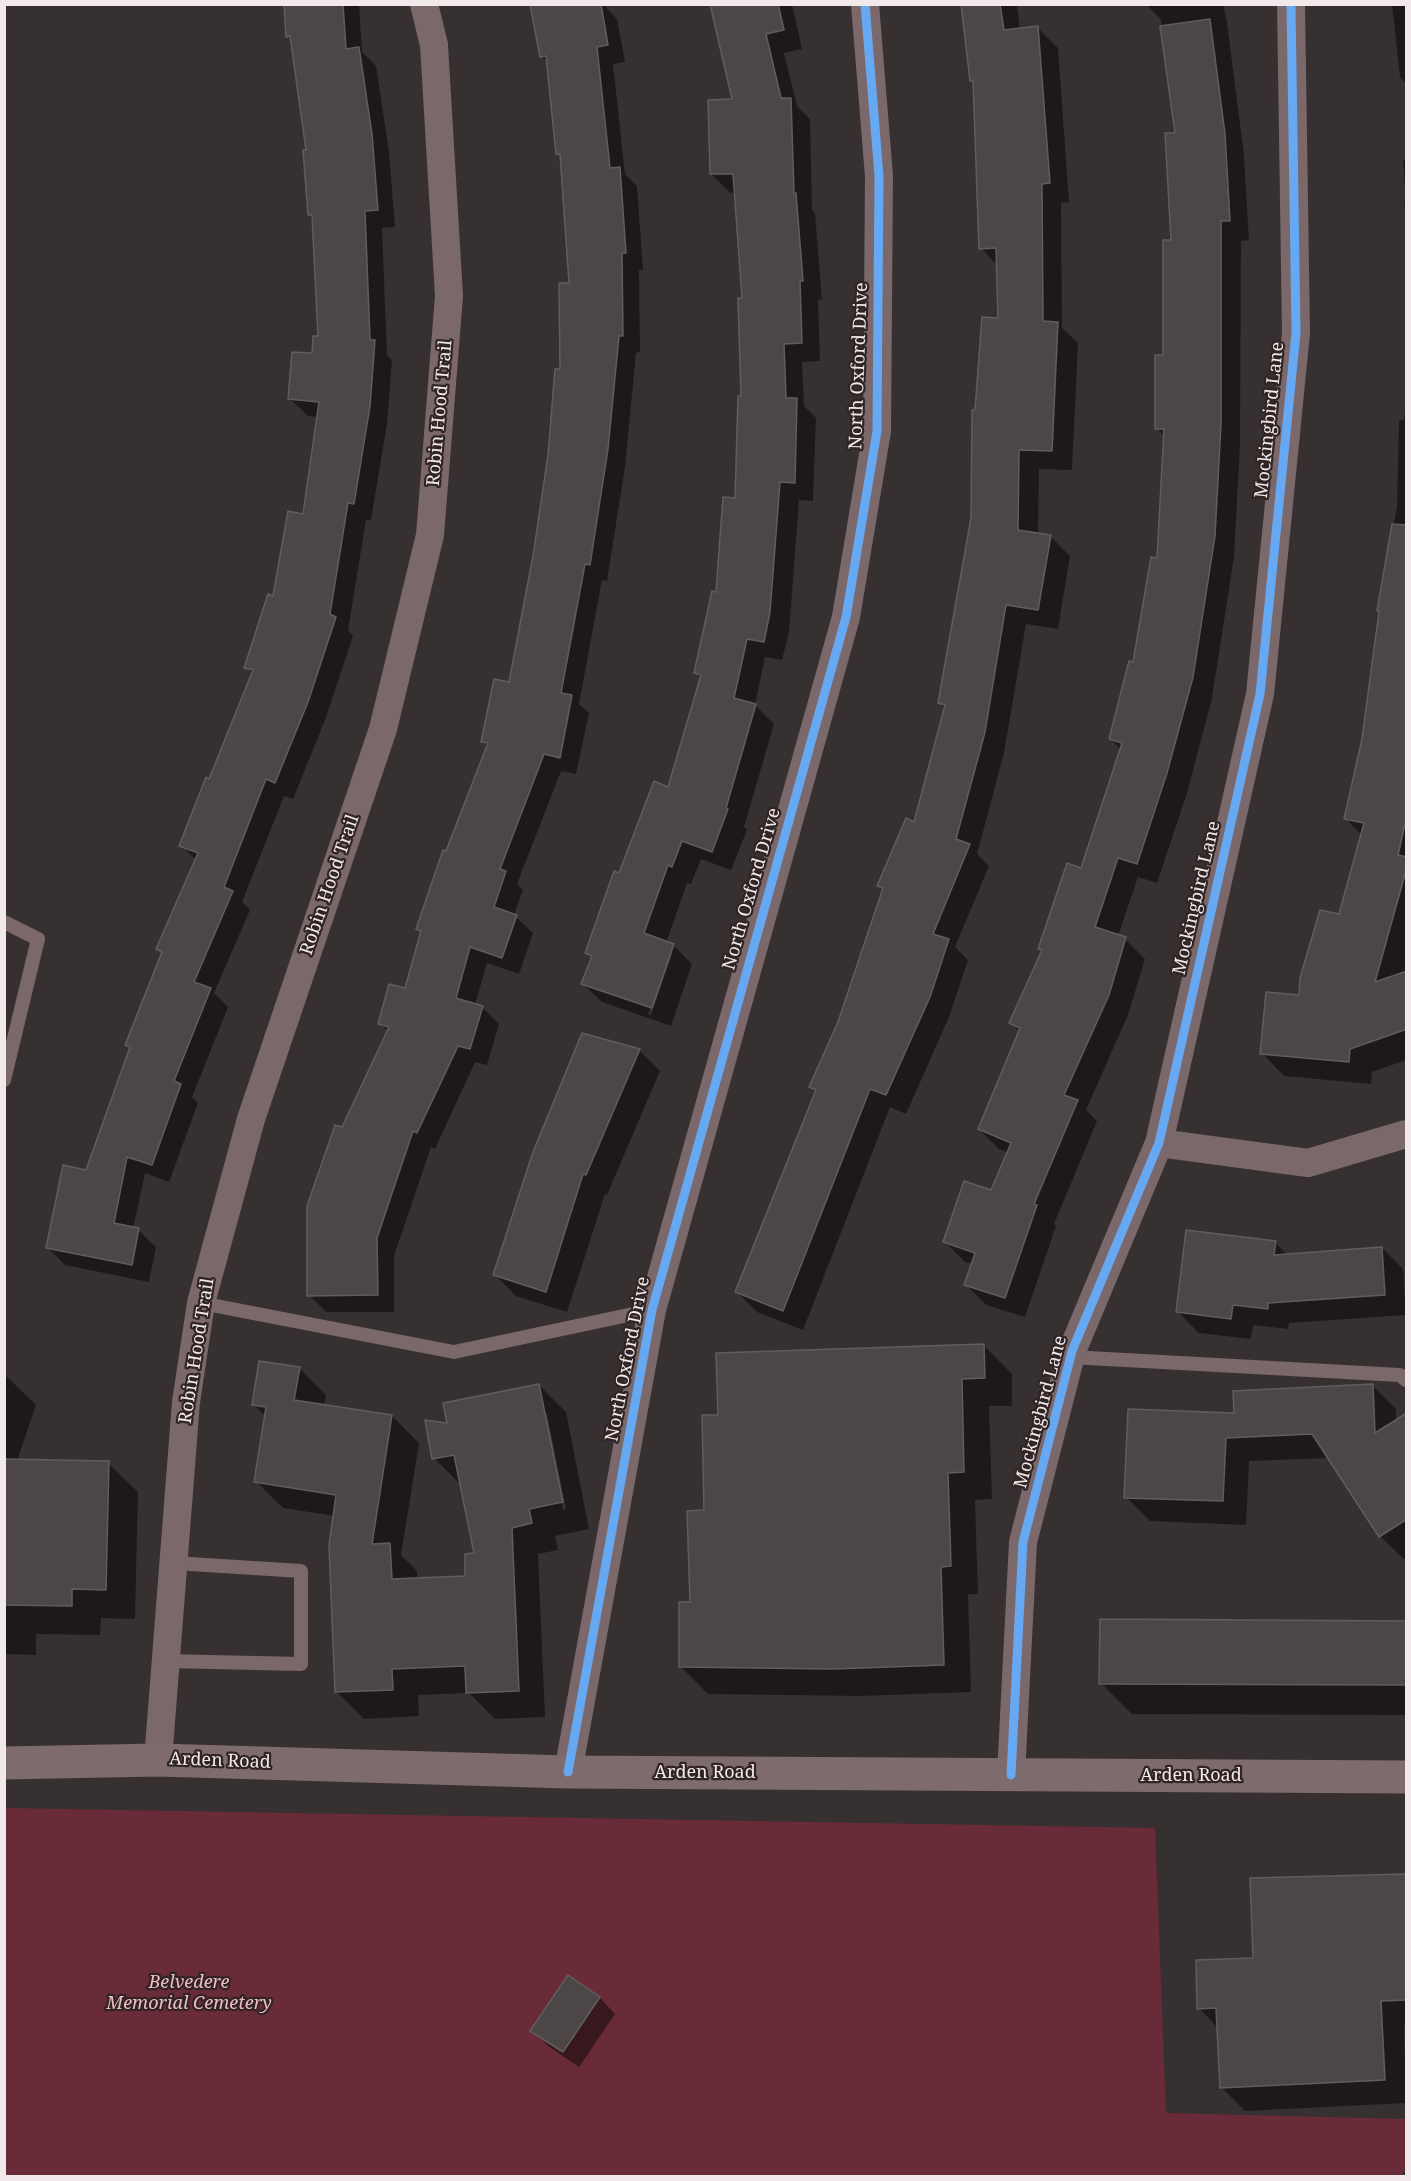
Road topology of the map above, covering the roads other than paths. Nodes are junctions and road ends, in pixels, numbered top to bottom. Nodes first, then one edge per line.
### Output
1 (424, 4) edge
2 (865, 4) edge
3 (1292, 4) edge
4 (4, 922) edge
5 (4, 1080) edge
6 (1407, 1134) edge
7 (1159, 1143) junction
8 (201, 1303) junction
9 (652, 1310) junction
10 (1070, 1357) junction
11 (1407, 1380) edge
12 (174, 1563) junction
13 (166, 1661) junction
14 (158, 1760) junction
15 (4, 1763) edge
16 (568, 1772) junction
17 (1011, 1775) junction
18 (1407, 1777) edge

1 - 8 street, Robin Hood Trail
2 - 9 street, North Oxford Drive
3 - 7 street, Mockingbird Lane
4 - 5 lane
6 - 7 street
7 - 10 street, Mockingbird Lane
8 - 9 lane
8 - 12 street, Robin Hood Trail
9 - 16 street, North Oxford Drive
10 - 11 lane
10 - 17 street, Mockingbird Lane
12 - 13 street, Robin Hood Trail
12 - 13 lane
13 - 14 street, Robin Hood Trail
14 - 15 main road, Arden Road
14 - 16 main road, Arden Road
16 - 17 main road, Arden Road
17 - 18 main road, Arden Road

